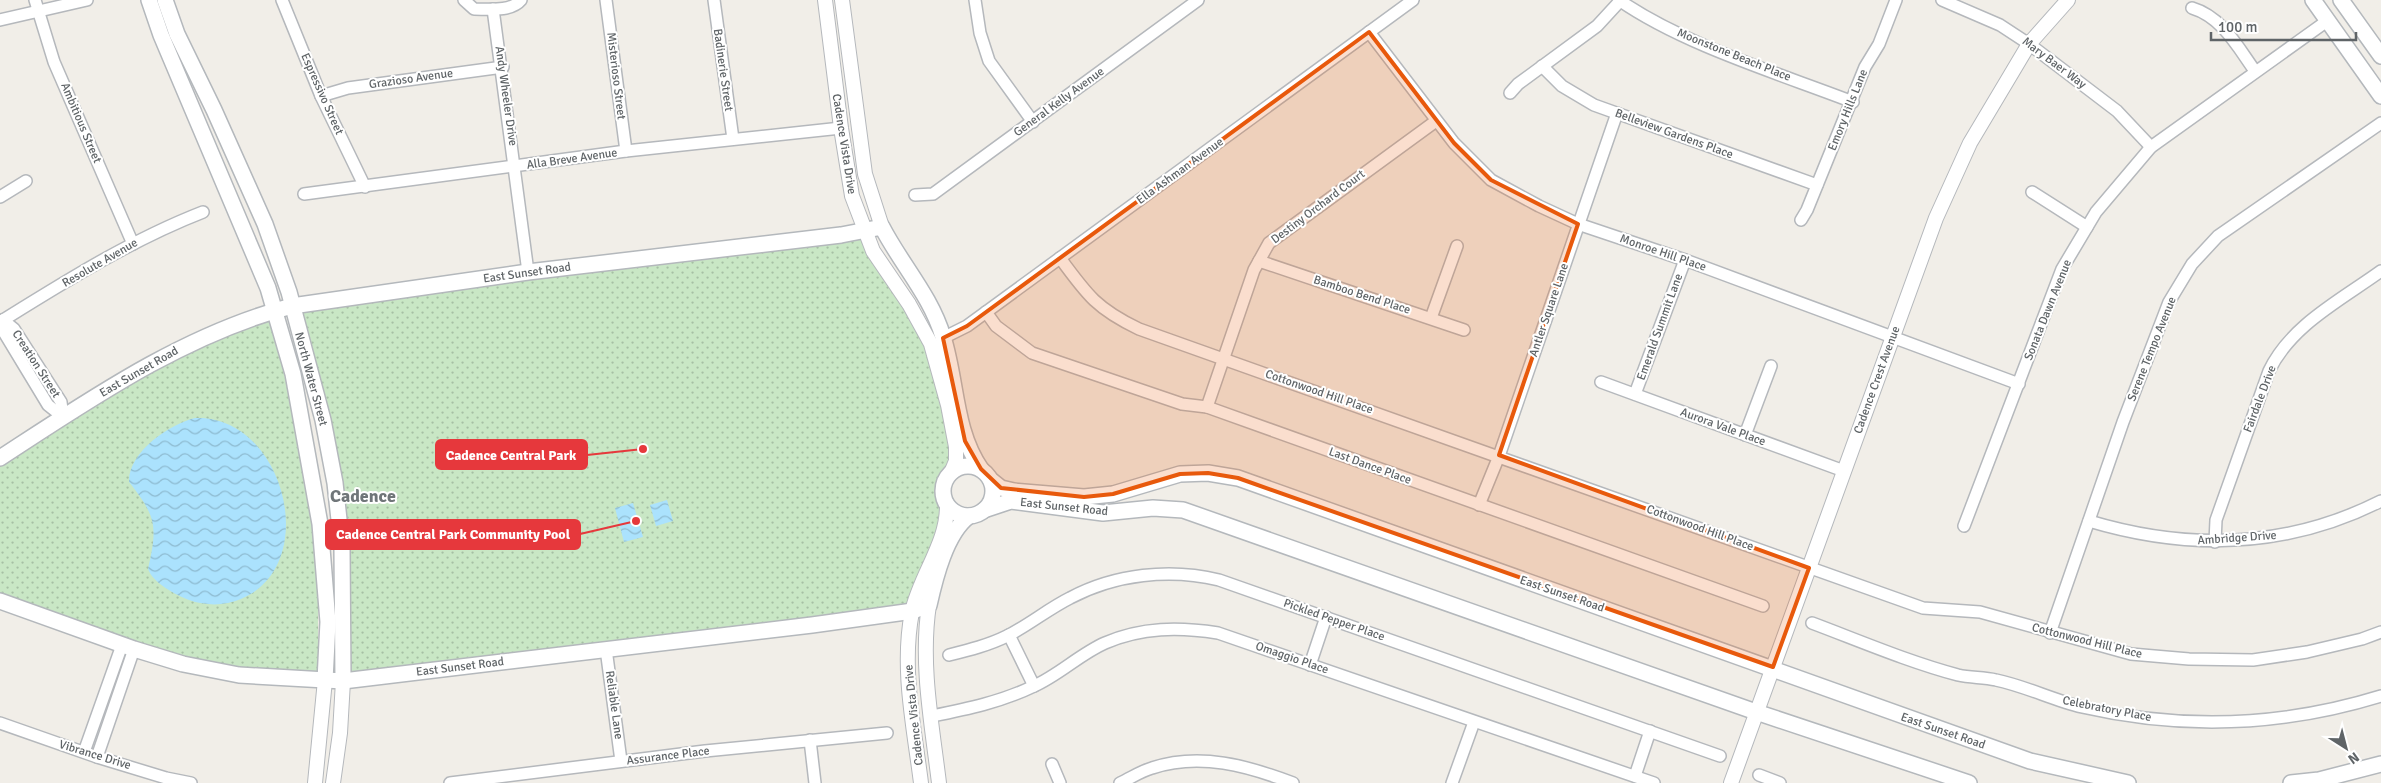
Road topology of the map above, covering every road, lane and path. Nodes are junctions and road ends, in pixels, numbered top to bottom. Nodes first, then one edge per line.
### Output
1 (35, 0) edge
2 (87, 0) edge
3 (148, 0) edge
4 (165, 0) edge
5 (464, 0) edge
6 (520, 0) edge
7 (606, 0) edge
8 (714, 0) edge
9 (825, 0) edge
10 (842, 0) edge
11 (976, 0) edge
12 (1198, 0) edge
13 (1414, 0) edge
14 (1896, 0) edge
15 (1942, 0) edge
16 (2068, 0) edge
17 (2312, 0) edge
18 (2341, 0) edge
19 (284, 1) edge
20 (1620, 1) edge
21 (2192, 8) dead end
22 (493, 9) junction
23 (38, 13) junction
24 (0, 20) edge
25 (2327, 21) junction
26 (1369, 32) junction
27 (2029, 44) junction
28 (2381, 56) edge
29 (1542, 66) junction
30 (502, 67) junction
31 (2255, 70) junction
32 (1510, 94) dead end
33 (321, 96) junction
34 (2381, 96) edge
35 (1853, 102) junction
36 (1617, 114) junction
37 (1436, 121) junction
38 (1033, 122) junction
39 (2381, 123) edge
40 (840, 128) junction
41 (733, 140) junction
42 (2151, 147) junction
43 (626, 151) junction
44 (516, 166) junction
45 (26, 181) dead end
46 (1817, 185) junction
47 (365, 187) junction
48 (2032, 192) dead end
49 (304, 194) dead end
50 (915, 195) dead end
51 (0, 197) edge
52 (203, 212) dead end
53 (1801, 220) dead end
54 (1578, 224) junction
55 (2087, 226) junction
56 (882, 227) junction
57 (864, 232) junction
58 (133, 244) junction
59 (1457, 246) dead end
60 (1060, 258) junction
61 (1259, 260) junction
62 (1685, 260) junction
63 (2381, 271) edge
64 (528, 272) junction
65 (292, 306) junction
66 (275, 310) junction
67 (986, 312) junction
68 (1431, 318) junction
69 (1, 321) edge
70 (1464, 330) dead end
71 (1892, 336) junction
72 (943, 338) junction
73 (1224, 358) junction
74 (1771, 366) dead end
75 (1601, 382) dead end
76 (2019, 384) junction
77 (1635, 394) junction
78 (1207, 407) junction
79 (63, 417) junction
80 (1745, 435) junction
81 (1499, 456) junction
82 (0, 458) edge
83 (980, 469) junction
84 (1844, 471) junction
85 (951, 473) junction
86 (991, 480) junction
87 (2381, 501) edge
88 (947, 504) junction
89 (1479, 505) junction
90 (984, 510) junction
91 (969, 516) junction
92 (2089, 521) junction
93 (1964, 526) dead end
94 (2215, 542) junction
95 (1809, 568) junction
96 (0, 601) edge
97 (929, 604) junction
98 (1763, 606) dead end
99 (912, 610) junction
100 (1326, 617) junction
101 (1812, 623) dead end
102 (2381, 632) edge
103 (2050, 633) junction
104 (1009, 636) junction
105 (128, 647) junction
106 (606, 649) junction
107 (949, 655) dead end
108 (1310, 665) junction
109 (1773, 668) junction
110 (325, 680) junction
111 (343, 681) junction
112 (1034, 686) junction
113 (2381, 696) edge
114 (1756, 712) junction
115 (932, 716) junction
116 (1474, 722) junction
117 (0, 723) edge
118 (1650, 731) junction
119 (887, 733) dead end
120 (810, 740) junction
121 (84, 752) junction
122 (1720, 756) dead end
123 (97, 757) junction
124 (621, 761) junction
125 (1052, 764) dead end
126 (2381, 764) edge
127 (1759, 775) dead end
128 (1635, 776) junction
129 (191, 783) edge
130 (315, 783) edge
131 (333, 783) edge
132 (450, 783) edge
133 (815, 783) edge
134 (920, 783) edge
135 (939, 783) edge
136 (1060, 783) edge
137 (1120, 783) edge
138 (1293, 783) edge
139 (1452, 783) edge
140 (1654, 783) edge
141 (1731, 783) edge
142 (1780, 783) edge
143 (1969, 783) edge
144 (2128, 783) edge
145 (2291, 783) edge

1 - 23 street, Ambitious Street
2 - 23 street
3 - 66 main road, North Water Street
4 - 65 main road, North Water Street
5 - 22 street
6 - 22 street
7 - 43 street, Misterioso Street
8 - 41 street, Badinerie Street
9 - 40 street, Cadence Vista Drive
10 - 56 street, Cadence Vista Drive
11 - 38 street
12 - 38 street, General Kelly Avenue
13 - 26 street, Ella Ashman Avenue
14 - 35 street, Emory Hills Lane
15 - 27 street, Mary Baer Way
16 - 27 street, Cadence Crest Avenue
17 - 25 main road
18 - 28 main road
19 - 33 street, Espressivo Street
20 - 29 street
20 - 35 street, Moonstone Beach Place
21 - 31 street
22 - 30 street, Andy Wheeler Drive
23 - 24 street
23 - 58 street, Ambitious Street
25 - 31 street, Sonata Dawn Avenue
25 - 34 main road
26 - 37 street, Monroe Hill Place
26 - 60 street, Ella Ashman Avenue
27 - 42 street, Mary Baer Way
27 - 71 street, Cadence Crest Avenue
29 - 32 street
29 - 36 street, Belleview Gardens Place
30 - 33 street, Grazioso Avenue
30 - 44 street, Andy Wheeler Drive
31 - 42 street, Sonata Dawn Avenue
33 - 47 street, Espressivo Street
35 - 46 street, Emory Hills Lane
36 - 46 street, Belleview Gardens Place
36 - 54 street, Antler Square Lane
37 - 54 street, Monroe Hill Place
37 - 61 street, Destiny Orchard Court
38 - 50 street, General Kelly Avenue
39 - 92 street, Serene Tempo Avenue
40 - 41 street, Alla Breve Avenue
40 - 57 street, Cadence Vista Drive
41 - 43 street, Alla Breve Avenue
42 - 55 street, Sonata Dawn Avenue
43 - 44 street, Alla Breve Avenue
44 - 47 street, Alla Breve Avenue
44 - 64 street, Andy Wheeler Drive
45 - 51 street
46 - 53 street, Emory Hills Lane
47 - 49 street, Alla Breve Avenue
48 - 55 street
52 - 58 street, Resolute Avenue
54 - 62 street, Monroe Hill Place
54 - 81 street, Antler Square Lane
55 - 76 street, Sonata Dawn Avenue
56 - 57 main road, East Sunset Road
56 - 72 main road, Cadence Vista Drive
57 - 64 main road, East Sunset Road
57 - 85 street, Cadence Vista Drive
58 - 69 street, Resolute Avenue
59 - 68 street
60 - 67 street, Ella Ashman Avenue
60 - 73 street, Cottonwood Hill Place
61 - 68 street, Bamboo Bend Place
61 - 73 street, Destiny Orchard Court
62 - 71 street, Monroe Hill Place
62 - 77 street, Emerald Summit Lane
63 - 94 street, Fairdale Drive
64 - 65 main road, East Sunset Road
65 - 66 main road, East Sunset Road
65 - 111 main road, North Water Street
66 - 79 main road, East Sunset Road
66 - 110 main road, North Water Street
67 - 72 street, Ella Ashman Avenue
67 - 78 street, Last Dance Place
68 - 70 street, Bamboo Bend Place
69 - 79 street, Creation Street
71 - 76 street, Monroe Hill Place
71 - 84 street, Cadence Crest Avenue
72 - 83 main road, Cadence Vista Drive
73 - 78 street, Destiny Orchard Court
73 - 81 street, Cottonwood Hill Place
74 - 80 street
75 - 77 street, Aurora Vale Place
76 - 93 street, Sonata Dawn Avenue
77 - 80 street, Aurora Vale Place
78 - 89 street, Last Dance Place
79 - 82 main road, East Sunset Road
80 - 84 street, Aurora Vale Place
81 - 89 street, Antler Square Lane
81 - 95 street, Cottonwood Hill Place
83 - 85 main road
83 - 86 main road
84 - 95 street, Cadence Crest Avenue
85 - 88 main road
86 - 90 main road
86 - 109 main road, East Sunset Road
87 - 94 street, Ambridge Drive
88 - 91 main road
88 - 99 street, Cadence Vista Drive
89 - 98 street, Last Dance Place
90 - 91 main road
90 - 114 main road, East Sunset Road
91 - 97 main road, Cadence Vista Drive
92 - 94 street, Ambridge Drive
92 - 103 street, Serene Tempo Avenue
95 - 103 street, Cottonwood Hill Place
95 - 109 street, Cadence Crest Avenue
96 - 105 main road, East Sunset Road
97 - 99 main road, East Sunset Road
97 - 115 street, Cadence Vista Drive
99 - 106 main road, East Sunset Road
99 - 134 street, Cadence Vista Drive
100 - 104 street, Pickled Pepper Place
100 - 108 street
100 - 118 street, Pickled Pepper Place
101 - 113 street, Celebratory Place
102 - 103 street, Cottonwood Hill Place
104 - 107 street, Pickled Pepper Place
104 - 112 street
105 - 110 main road, East Sunset Road
105 - 121 street
105 - 123 street
106 - 111 main road, East Sunset Road
106 - 124 street, Reliable Lane
108 - 112 street, Omaggio Place
108 - 116 street, Omaggio Place
109 - 114 street, Cadence Crest Avenue
109 - 144 main road, East Sunset Road
110 - 111 main road, East Sunset Road
110 - 130 street, North Water Street
111 - 131 street, North Water Street
112 - 115 street, Omaggio Place
114 - 141 street, Cadence Crest Avenue
114 - 143 main road, East Sunset Road
115 - 135 street, Cadence Vista Drive
116 - 128 street, Omaggio Place
116 - 139 street
117 - 121 street, Vibrance Drive
118 - 122 street, Pickled Pepper Place
118 - 128 street
119 - 120 street, Assurance Place
120 - 124 street, Assurance Place
120 - 133 street
121 - 123 street, Vibrance Drive
123 - 129 street, Vibrance Drive
124 - 132 street, Assurance Place
125 - 136 street
126 - 145 main road
127 - 142 street
128 - 140 street, Omaggio Place
137 - 138 street

